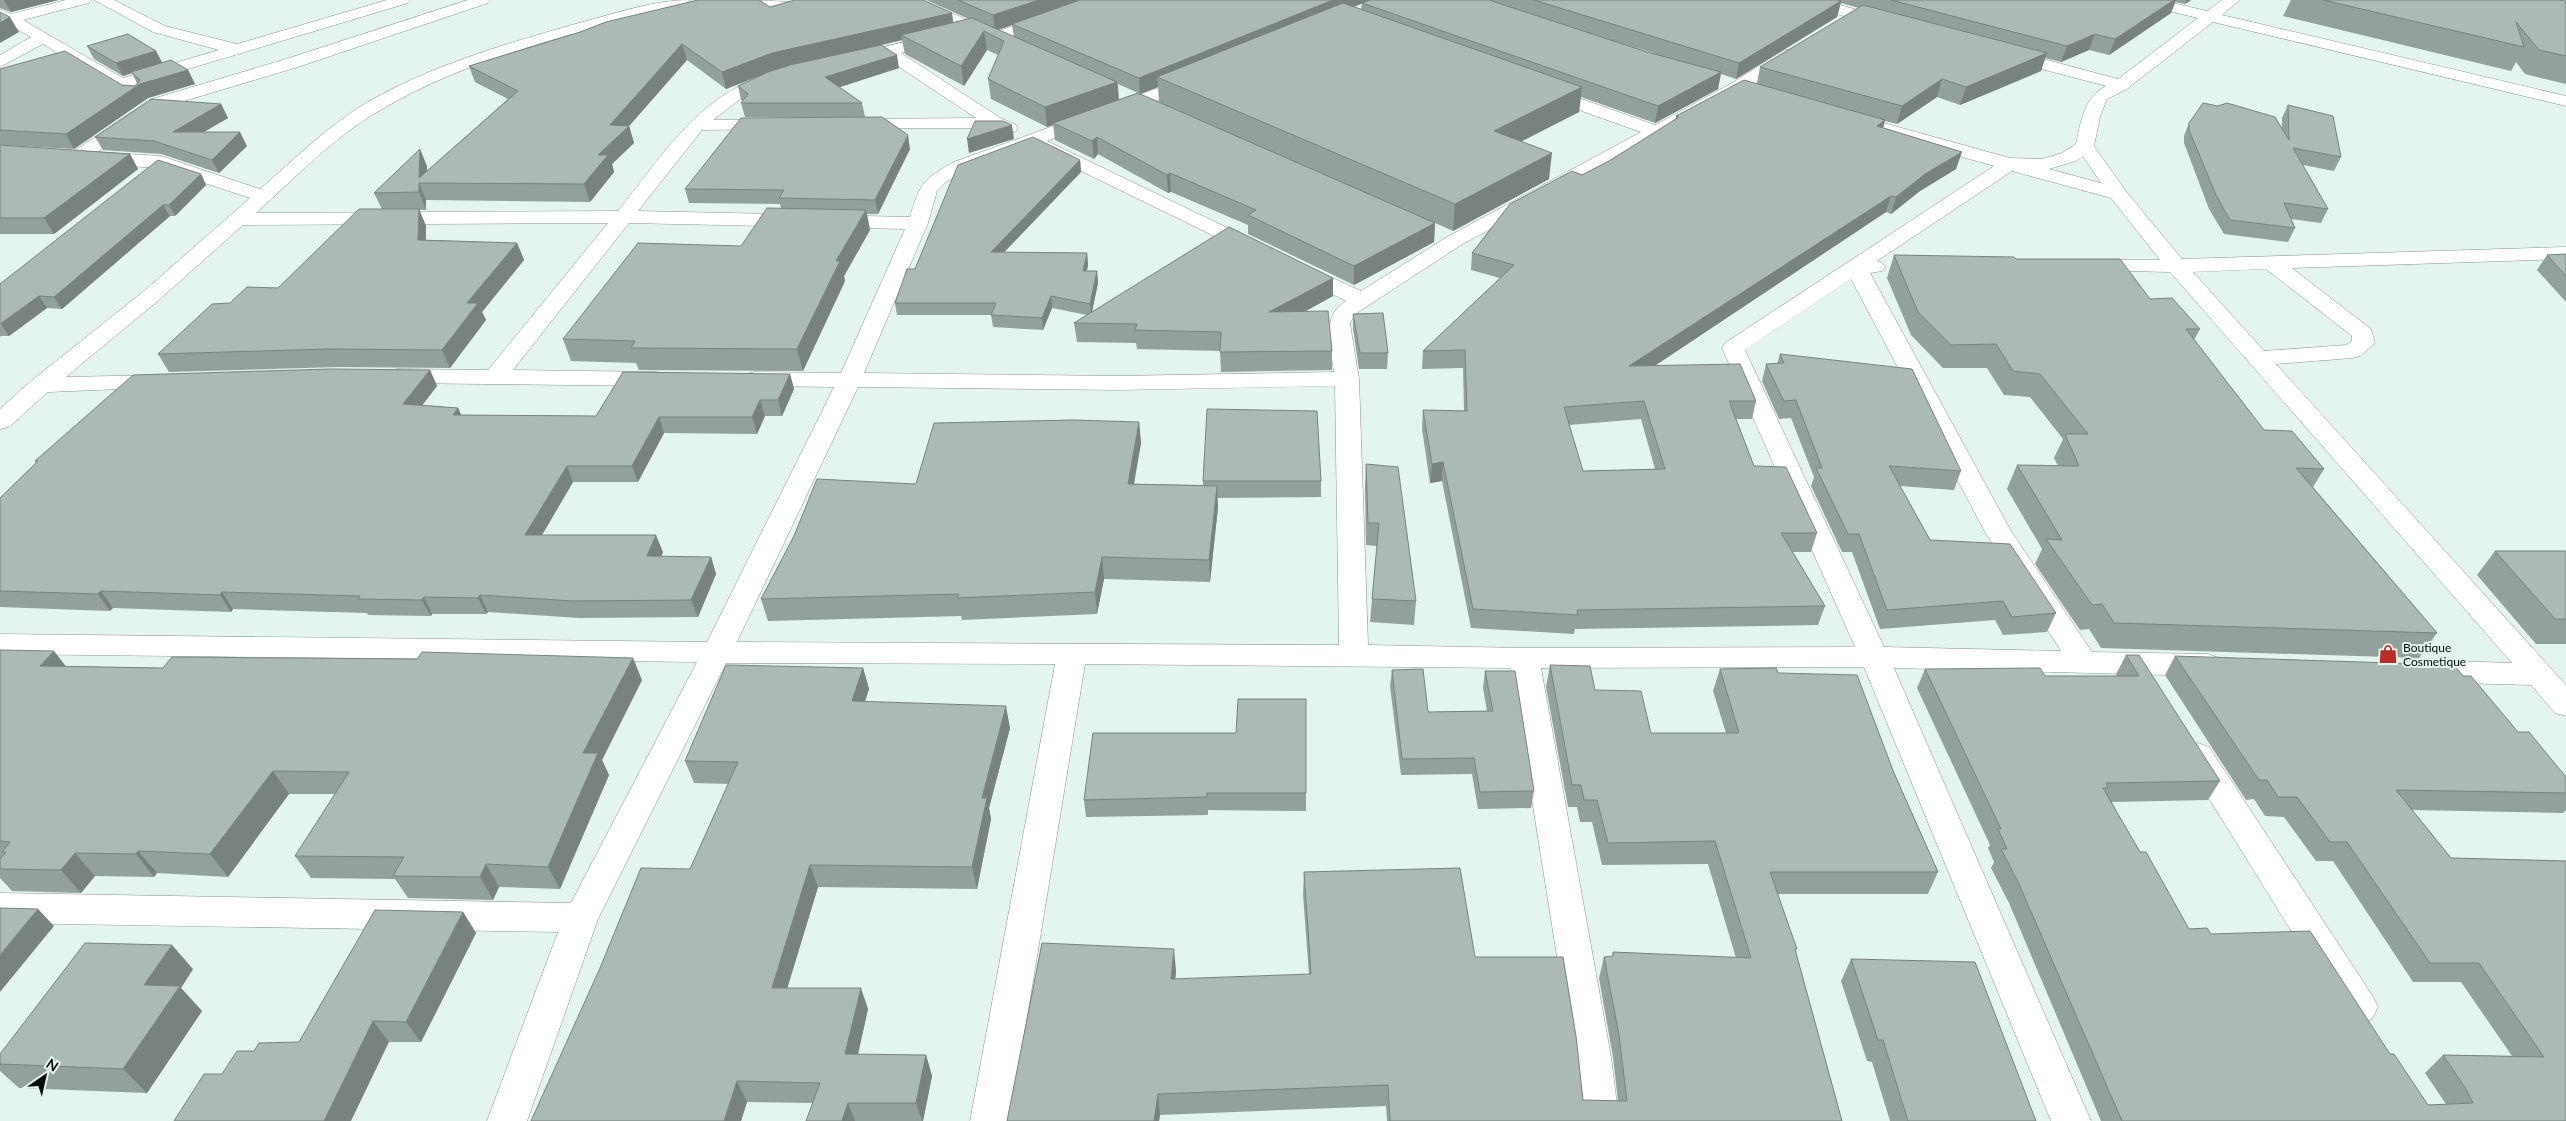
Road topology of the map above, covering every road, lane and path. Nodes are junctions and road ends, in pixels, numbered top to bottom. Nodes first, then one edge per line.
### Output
1 (84, 0) edge
2 (102, 0) edge
3 (403, 0) edge
4 (483, 0) edge
5 (682, 0) edge
6 (757, 0) edge
7 (826, 0) edge
8 (908, 0) edge
9 (1105, 0) edge
10 (1810, 0) edge
11 (2140, 0) edge
12 (2232, 0) edge
13 (1856, 14) junction
14 (5, 17) edge
15 (2207, 17) junction
16 (1839, 25) edge
17 (1903, 27) edge
18 (977, 30) junction
19 (44, 37) junction
20 (995, 38) junction
21 (1805, 45) edge
22 (235, 49) junction
23 (1022, 50) edge
24 (1988, 50) edge
25 (888, 52) junction
26 (841, 61) edge
27 (0, 62) edge
28 (292, 63) junction
29 (1214, 72) edge
30 (790, 73) edge
31 (1712, 79) edge
32 (121, 84) junction
33 (1526, 85) edge
34 (2121, 85) junction
35 (1738, 87) junction
36 (1113, 90) edge
37 (1756, 92) edge
38 (2566, 101) edge
39 (155, 104) junction
40 (1149, 106) junction
41 (1850, 119) edge
42 (996, 123) junction
43 (837, 124) edge
44 (697, 125) junction
45 (787, 125) edge
46 (1656, 131) junction
47 (1032, 140) junction
48 (2085, 146) junction
49 (161, 162) junction
50 (2009, 164) junction
51 (138, 180) edge
52 (2118, 194) junction
53 (263, 196) junction
54 (623, 217) junction
55 (235, 219) junction
56 (918, 223) junction
57 (2566, 253) edge
58 (2270, 262) junction
59 (2066, 266) edge
60 (2176, 266) junction
61 (1856, 267) junction
62 (1896, 267) edge
63 (1363, 301) junction
64 (2258, 358) junction
65 (377, 376) edge
66 (494, 377) junction
67 (674, 379) edge
68 (733, 379) edge
69 (850, 379) junction
70 (1347, 379) junction
71 (179, 381) edge
72 (40, 385) junction
73 (0, 422) edge
74 (0, 644) edge
75 (716, 652) junction
76 (1072, 654) junction
77 (1354, 655) junction
78 (1874, 657) junction
79 (1524, 658) junction
80 (2082, 660) junction
81 (2139, 663) junction
82 (2239, 666) edge
83 (2399, 671) edge
84 (2539, 675) junction
85 (2160, 696) edge
86 (2566, 705) edge
87 (2182, 729) edge
88 (0, 908) edge
89 (581, 918) junction
90 (2373, 1029) edge
91 (507, 1121) edge
92 (990, 1121) edge
93 (1600, 1121) edge
94 (2071, 1121) edge

1 - 14 street
2 - 22 street
3 - 22 street
4 - 28 street
5 - 53 street
6 - 7 street
8 - 18 street
9 - 20 street
10 - 13 street
11 - 15 street
12 - 15 street
13 - 16 street
13 - 17 street
14 - 19 street
15 - 34 street
15 - 38 street
18 - 20 street
18 - 25 street
19 - 27 street
19 - 32 street
20 - 23 street
21 - 35 street
22 - 28 street
22 - 32 street
24 - 34 street
25 - 26 street
25 - 42 street
28 - 39 street
29 - 40 street
30 - 44 street
31 - 35 street
32 - 39 street
33 - 46 street
34 - 48 street
35 - 37 street
35 - 46 street
36 - 40 street
39 - 49 street
40 - 47 street
41 - 50 street
42 - 43 street
42 - 47 street
44 - 45 street
44 - 54 street
46 - 63 street
47 - 56 street
47 - 63 street
48 - 50 street
48 - 52 street
49 - 51 street
49 - 53 street
50 - 52 street
50 - 61 street
52 - 60 street
53 - 55 street
54 - 55 street
54 - 56 street
54 - 66 street
55 - 72 street
56 - 69 street
57 - 58 street
58 - 60 street
58 - 64 street
59 - 60 street
60 - 64 street
61 - 62 street
61 - 78 street
61 - 80 street
63 - 70 street
64 - 84 street
65 - 66 street
66 - 67 street
68 - 69 street
69 - 70 street
69 - 75 street
70 - 77 street
71 - 72 street
72 - 73 street
74 - 75 street
75 - 76 street
75 - 89 street
76 - 77 street
76 - 92 street
77 - 79 street
78 - 79 street
78 - 80 street
78 - 94 street
79 - 93 street
80 - 81 street
81 - 82 street
81 - 85 street
83 - 84 street
84 - 86 street
87 - 90 street
88 - 89 street
89 - 91 street

